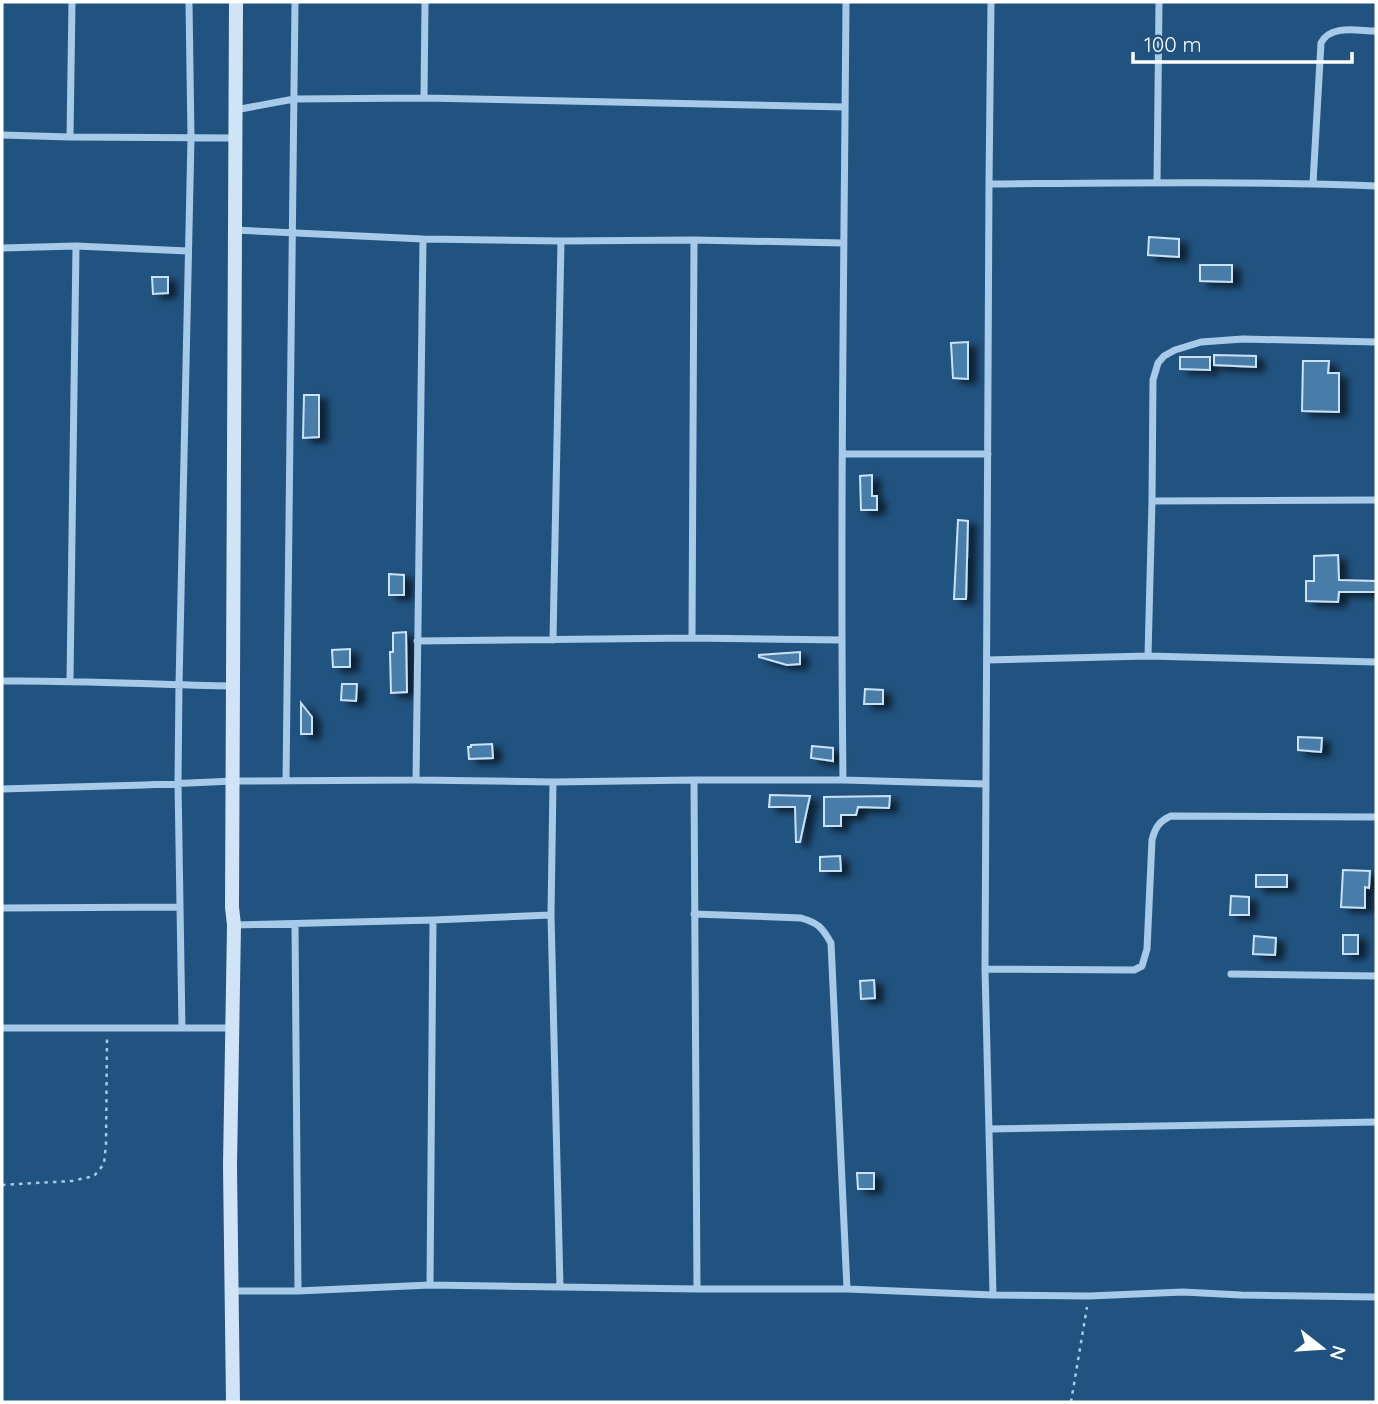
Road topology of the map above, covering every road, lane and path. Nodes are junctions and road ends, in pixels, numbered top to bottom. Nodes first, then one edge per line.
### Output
1 (72, 2) edge
2 (189, 2) edge
3 (236, 2) edge
4 (295, 2) edge
5 (425, 2) edge
6 (846, 2) edge
7 (991, 2) edge
8 (1159, 2) edge
9 (1376, 31) edge
10 (424, 98) junction
11 (294, 99) junction
12 (845, 107) junction
13 (235, 110) junction
14 (2, 135) edge
15 (70, 137) junction
16 (191, 138) junction
17 (235, 138) junction
18 (1157, 183) junction
19 (1313, 183) junction
20 (989, 184) junction
21 (1376, 186) edge
22 (234, 230) junction
23 (292, 233) junction
24 (423, 239) junction
25 (694, 240) junction
26 (561, 241) junction
27 (843, 243) junction
28 (76, 246) junction
29 (2, 248) edge
30 (188, 251) junction
31 (1376, 342) edge
32 (843, 454) junction
33 (988, 454) junction
34 (1376, 500) edge
35 (1152, 501) junction
36 (692, 638) junction
37 (553, 640) junction
38 (842, 640) junction
39 (418, 641) junction
40 (1148, 656) junction
41 (987, 660) junction
42 (1376, 662) edge
43 (70, 680) junction
44 (2, 681) edge
45 (179, 685) junction
46 (234, 686) junction
47 (286, 780) junction
48 (416, 780) junction
49 (694, 780) junction
50 (843, 780) junction
51 (234, 781) junction
52 (553, 782) junction
53 (178, 783) junction
54 (985, 784) junction
55 (2, 789) edge
56 (1376, 817) edge
57 (180, 907) junction
58 (2, 908) edge
59 (694, 914) junction
60 (551, 915) junction
61 (433, 920) junction
62 (295, 924) junction
63 (234, 925) junction
64 (985, 969) junction
65 (1231, 974) dead end
66 (1376, 976) edge
67 (2, 1028) edge
68 (107, 1028) junction
69 (182, 1028) junction
70 (232, 1028) junction
71 (1376, 1122) edge
72 (989, 1129) junction
73 (2, 1185) edge
74 (430, 1285) junction
75 (560, 1287) junction
76 (697, 1289) junction
77 (847, 1289) junction
78 (233, 1291) junction
79 (298, 1292) junction
80 (993, 1295) junction
81 (1089, 1296) junction
82 (1376, 1297) edge
83 (233, 1402) edge
84 (1071, 1402) edge

1 - 15 street
2 - 16 street
3 - 13 street
4 - 11 street
5 - 10 street
6 - 12 street
7 - 20 street
8 - 18 street
9 - 19 street
10 - 11 street
10 - 12 street
11 - 13 street
11 - 23 street
12 - 27 street
13 - 17 street
14 - 15 street
15 - 16 street
16 - 17 street
16 - 30 street
17 - 22 street
18 - 19 street
18 - 20 street
19 - 21 street
20 - 33 street
22 - 23 street
22 - 46 street
23 - 24 street
23 - 47 street
24 - 26 street
24 - 39 street
25 - 26 street
25 - 27 street
25 - 36 street
26 - 37 street
27 - 32 street
28 - 29 street
28 - 30 street
28 - 43 street
30 - 45 street
31 - 35 street
32 - 33 street
32 - 38 street
33 - 41 street
34 - 35 street
35 - 40 street
36 - 37 street
36 - 38 street
37 - 39 street
38 - 50 street
39 - 48 street
40 - 41 street
40 - 42 street
41 - 54 street
43 - 44 street
43 - 45 street
45 - 46 street
45 - 53 street
46 - 51 street
47 - 48 street
47 - 51 street
48 - 52 street
49 - 50 street
49 - 52 street
49 - 59 street
50 - 54 street
51 - 53 street
51 - 63 street
52 - 60 street
53 - 55 street
53 - 57 street
54 - 64 street
56 - 64 street
57 - 58 street
57 - 69 street
59 - 76 street
59 - 77 street
60 - 61 street
60 - 75 street
61 - 62 street
61 - 74 street
62 - 63 street
62 - 79 street
63 - 70 street
64 - 72 street
65 - 66 street
67 - 68 street
68 - 69 street
68 - 73 path
69 - 70 street
70 - 78 street
71 - 72 street
72 - 80 street
74 - 75 street
74 - 79 street
75 - 76 street
76 - 77 street
77 - 80 street
78 - 79 street
78 - 83 street
80 - 81 street
81 - 82 street
81 - 84 path

